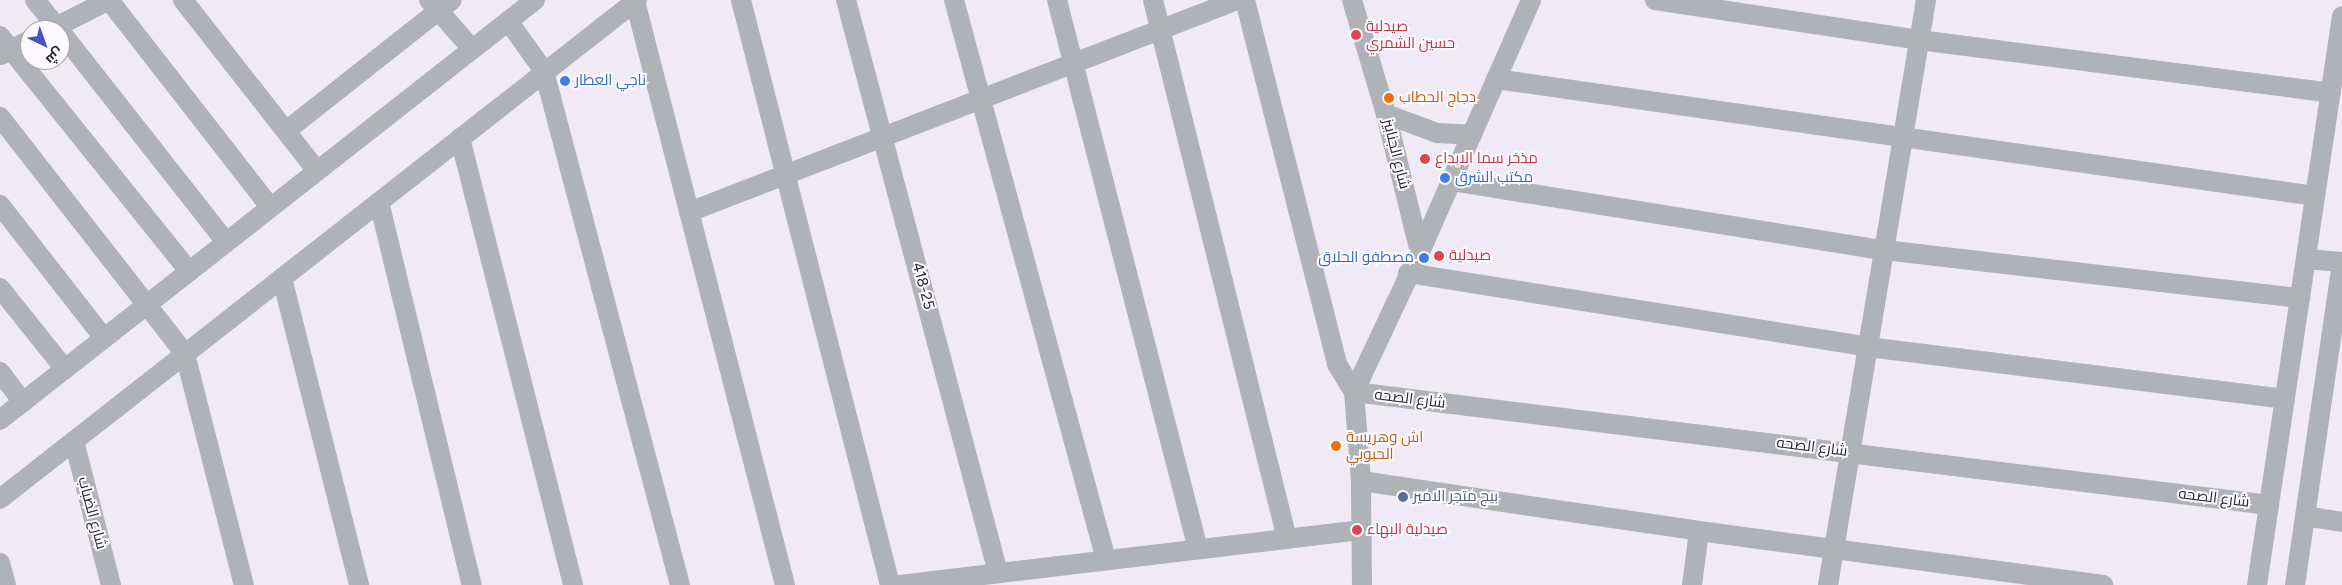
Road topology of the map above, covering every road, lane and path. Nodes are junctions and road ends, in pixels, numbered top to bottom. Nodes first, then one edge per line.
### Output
1 (36, 0) edge
2 (109, 0) edge
3 (183, 0) edge
4 (535, 0) edge
5 (741, 0) edge
6 (846, 0) edge
7 (954, 0) edge
8 (1057, 0) edge
9 (1154, 0) edge
10 (1237, 0) edge
11 (1245, 0) edge
12 (1352, 0) edge
13 (1531, 0) edge
14 (1655, 0) edge
15 (1926, 0) edge
16 (636, 1) edge
17 (440, 4) edge
18 (2342, 16) edge
19 (50, 20) edge
20 (70, 21) edge
21 (508, 21) junction
22 (1162, 29) junction
23 (1919, 40) junction
24 (2340, 41) edge
25 (20, 43) edge
26 (4, 47) edge
27 (70, 47) edge
28 (472, 49) junction
29 (1074, 63) junction
30 (544, 70) junction
31 (1496, 79) junction
32 (2331, 93) junction
33 (980, 100) junction
34 (1386, 114) junction
35 (0, 117) edge
36 (286, 132) junction
37 (1472, 135) junction
38 (1903, 136) junction
39 (884, 137) junction
40 (460, 138) junction
41 (317, 171) junction
42 (785, 175) junction
43 (1452, 181) junction
44 (2316, 196) junction
45 (379, 202) junction
46 (0, 205) edge
47 (270, 207) junction
48 (689, 212) junction
49 (226, 242) junction
50 (1884, 250) junction
51 (1420, 252) junction
52 (2306, 259) junction
53 (2342, 263) edge
54 (189, 271) junction
55 (1408, 274) junction
56 (282, 278) junction
57 (0, 288) edge
58 (2300, 298) junction
59 (147, 304) junction
60 (104, 338) junction
61 (1868, 347) junction
62 (185, 354) junction
63 (2335, 359) edge
64 (65, 369) junction
65 (0, 372) edge
66 (1354, 392) junction
67 (2285, 399) junction
68 (23, 402) junction
69 (0, 420) edge
70 (74, 442) junction
71 (1850, 452) junction
72 (1361, 481) junction
73 (0, 499) edge
74 (2269, 505) junction
75 (2305, 516) junction
76 (2342, 522) edge
77 (1360, 530) junction
78 (1699, 531) junction
79 (1287, 539) junction
80 (1198, 549) junction
81 (1834, 549) junction
82 (1106, 560) junction
83 (0, 563) edge
84 (998, 572) junction
85 (6, 585) edge
86 (111, 585) edge
87 (244, 585) edge
88 (359, 585) edge
89 (472, 585) edge
90 (573, 585) edge
91 (680, 585) edge
92 (785, 585) edge
93 (890, 585) edge
94 (900, 585) edge
95 (1362, 585) edge
96 (1692, 585) edge
97 (1828, 585) edge
98 (2103, 585) edge
99 (2257, 585) edge
100 (2296, 585) edge

1 - 19 street
2 - 20 street
2 - 47 street
3 - 36 street
4 - 21 street
5 - 42 street
6 - 39 street, 418-25
7 - 33 street
8 - 29 street
9 - 22 street
10 - 22 street
11 - 66 street
12 - 34 street, شارع الجنابيز
13 - 31 street
14 - 23 street
15 - 23 street
16 - 30 street
16 - 48 street
17 - 28 street
17 - 36 street
18 - 24 street
21 - 28 street
21 - 30 street
22 - 29 street
22 - 79 street
23 - 32 street
23 - 38 street
24 - 32 street
25 - 26 street
26 - 54 street
27 - 49 street
28 - 41 street
29 - 33 street
29 - 80 street
30 - 40 street
30 - 91 street
31 - 37 street
31 - 38 street
32 - 44 street
33 - 39 street
33 - 82 street
34 - 37 street
34 - 51 street, شارع الجنابيز
35 - 59 street
36 - 41 street
37 - 43 street
38 - 44 street
38 - 50 street
39 - 42 street
39 - 84 street, 418-25
40 - 45 street
40 - 90 street
41 - 47 street
42 - 48 street
42 - 93 street
43 - 50 street
43 - 51 street
44 - 52 street
45 - 56 street
45 - 89 street
46 - 60 street
47 - 49 street
48 - 92 street
49 - 54 street
50 - 58 street
50 - 61 street
51 - 55 street
52 - 53 street
52 - 58 street
53 - 63 street
54 - 59 street
55 - 61 street
55 - 66 street
56 - 62 street
56 - 88 street
57 - 64 street
58 - 67 street
59 - 60 street
59 - 62 street
60 - 64 street
61 - 67 street
61 - 71 street
62 - 70 street
62 - 87 street
63 - 75 street
64 - 68 street
65 - 68 street
66 - 71 street, شارع الصحه
66 - 72 street
67 - 74 street
68 - 69 street
70 - 73 street
70 - 86 street, شارع الضباب
71 - 74 street, شارع الصحه
71 - 81 street
72 - 77 street
72 - 78 street
74 - 99 street
75 - 76 street
75 - 100 street
77 - 79 street
77 - 95 street
78 - 81 street
78 - 96 street
79 - 80 street
80 - 82 street
81 - 97 street
81 - 98 street
82 - 84 street
83 - 85 street
84 - 94 street

